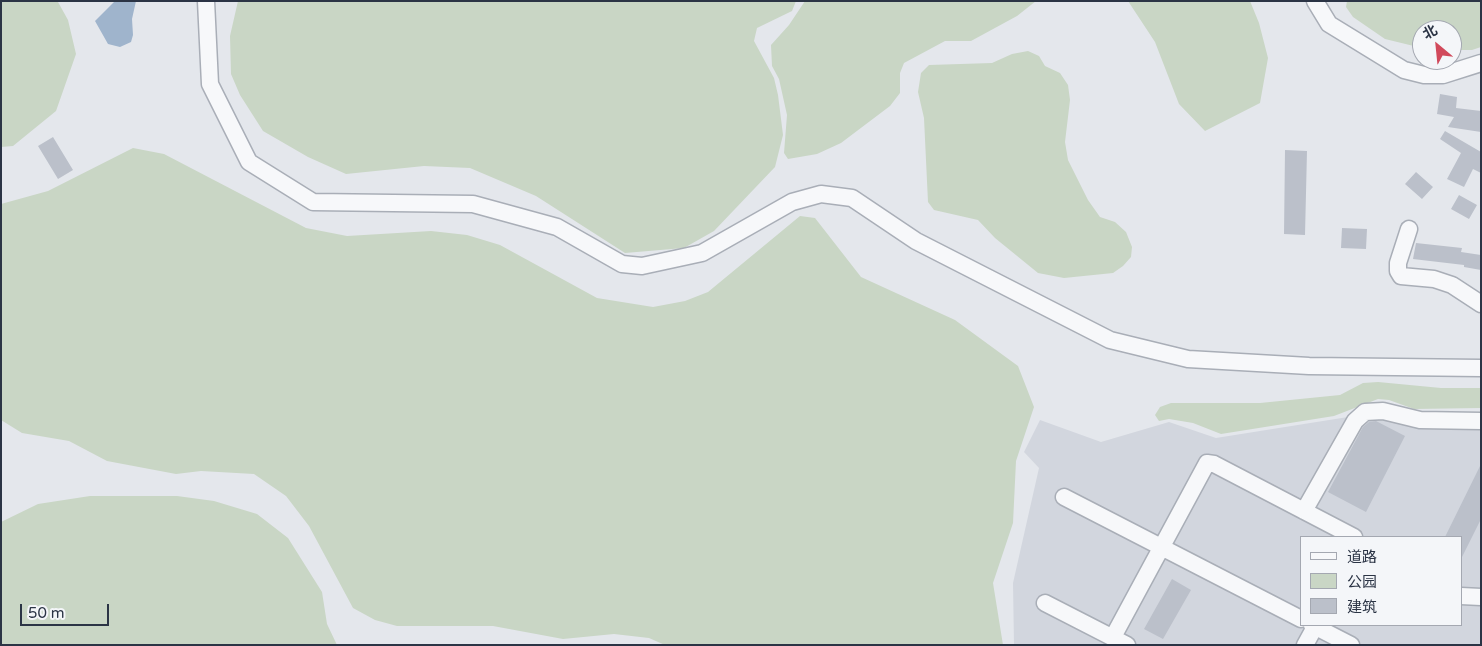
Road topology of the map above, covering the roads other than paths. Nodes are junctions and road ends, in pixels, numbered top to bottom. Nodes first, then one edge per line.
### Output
1 (206, 1) edge
2 (1315, 1) edge
3 (1481, 63) edge
4 (1409, 229) dead end
5 (1481, 304) edge
6 (1481, 368) edge
7 (1481, 421) edge
8 (1064, 497) dead end
9 (1304, 511) junction
10 (1352, 536) edge
11 (1161, 547) junction
12 (1462, 596) edge
13 (1481, 597) edge
14 (1045, 603) dead end
15 (1300, 618) edge
16 (1310, 626) edge
17 (1315, 626) edge
18 (1120, 641) edge
19 (1305, 645) edge
20 (1351, 645) edge

1 - 6 street
2 - 3 street
4 - 5 street
7 - 9 street
8 - 11 street
9 - 10 street
9 - 11 street
11 - 15 street
11 - 18 street
12 - 13 street
14 - 18 street
16 - 19 street
17 - 20 street

